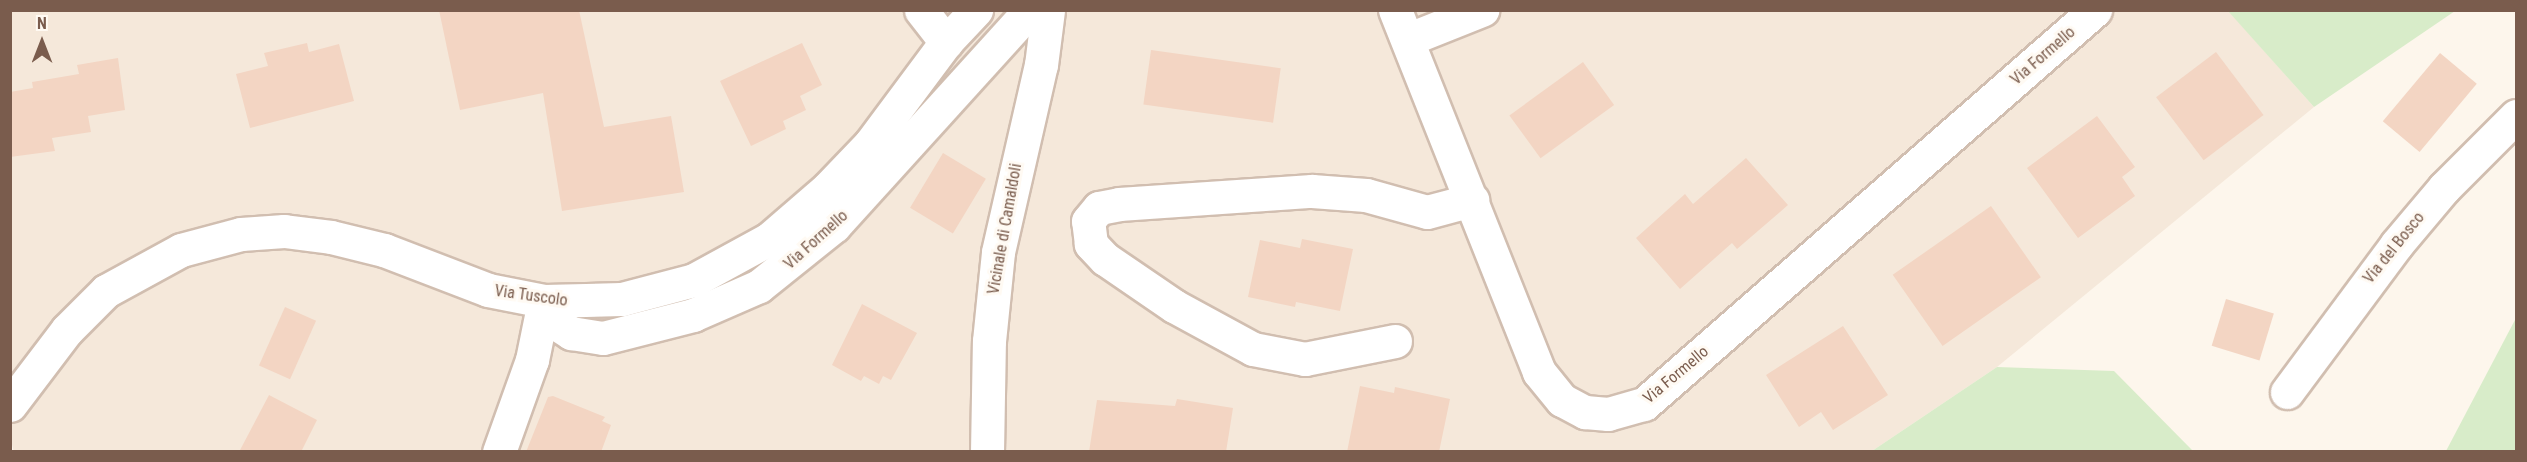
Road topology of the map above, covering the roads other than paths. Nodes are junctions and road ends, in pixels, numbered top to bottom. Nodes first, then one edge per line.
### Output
1 (921, 10) edge
2 (976, 10) edge
3 (1030, 10) edge
4 (1048, 10) edge
5 (1482, 10) edge
6 (2096, 10) edge
7 (1402, 25) edge
8 (946, 42) junction
9 (2517, 116) edge
10 (1472, 200) junction
11 (544, 301) junction
12 (1395, 341) dead end
13 (2287, 392) dead end
14 (10, 405) edge
15 (499, 452) edge
16 (987, 452) edge

1 - 8 street
2 - 8 street, Via Tuscolo
3 - 11 street, Via Formello
4 - 16 street, Vicinale di Camaldoli
5 - 7 street
6 - 10 street, Via Formello
7 - 10 street, Via Formello
8 - 11 street, Via Tuscolo
9 - 13 street, Via del Bosco
10 - 12 street
11 - 14 street, Via Tuscolo
11 - 15 street

